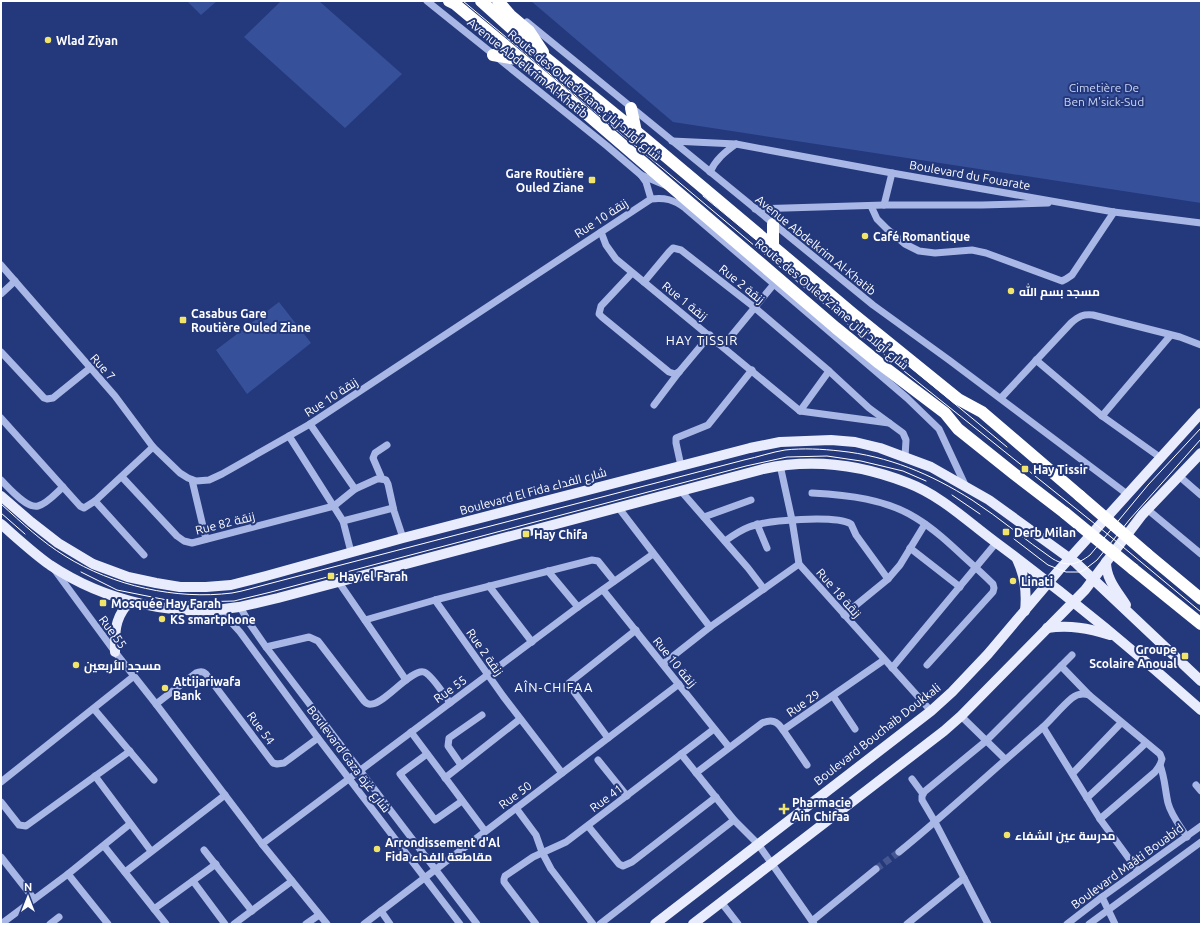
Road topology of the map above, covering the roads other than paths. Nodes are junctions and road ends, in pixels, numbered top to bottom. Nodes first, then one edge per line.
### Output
1 (427, 1) edge
2 (449, 1) edge
3 (481, 1) edge
4 (498, 1) edge
5 (502, 1) edge
6 (494, 55) junction
7 (522, 60) junction
8 (550, 63) junction
9 (631, 108) junction
10 (636, 132) junction
11 (672, 141) junction
12 (736, 144) junction
13 (710, 172) junction
14 (892, 173) junction
15 (641, 175) junction
16 (676, 189) junction
17 (651, 199) junction
18 (1064, 202) junction
19 (884, 205) junction
20 (871, 206) junction
21 (755, 209) junction
22 (1114, 212) junction
23 (1201, 223) edge
24 (773, 224) junction
25 (601, 232) junction
26 (773, 247) junction
27 (1, 265) edge
28 (632, 272) junction
29 (15, 281) junction
30 (644, 282) junction
31 (774, 284) junction
32 (1, 294) edge
33 (754, 308) junction
34 (710, 335) junction
35 (1170, 336) junction
36 (1201, 345) edge
37 (723, 346) junction
38 (1, 352) edge
39 (1036, 360) junction
40 (90, 368) junction
41 (752, 370) junction
42 (829, 371) junction
43 (678, 372) junction
44 (1001, 398) junction
45 (654, 405) dead end
46 (800, 411) junction
47 (1201, 412) edge
48 (1102, 416) junction
49 (1, 418) edge
50 (890, 423) junction
51 (310, 424) junction
52 (289, 436) junction
53 (387, 445) dead end
54 (153, 447) junction
55 (1201, 453) edge
56 (905, 457) junction
57 (1161, 458) junction
58 (780, 465) junction
59 (681, 466) junction
60 (1179, 476) junction
61 (122, 477) junction
62 (382, 479) junction
63 (1, 480) edge
64 (192, 480) junction
65 (63, 487) junction
66 (966, 487) junction
67 (355, 489) junction
68 (681, 491) junction
69 (812, 493) dead end
70 (1127, 494) junction
71 (1201, 495) edge
72 (1, 496) edge
73 (95, 500) junction
74 (751, 500) dead end
75 (334, 506) junction
76 (618, 507) junction
77 (1147, 509) junction
78 (394, 510) junction
79 (704, 517) junction
80 (792, 520) junction
81 (344, 522) junction
82 (758, 524) junction
83 (925, 524) junction
84 (3, 529) edge
85 (403, 538) junction
86 (206, 540) junction
87 (725, 541) junction
88 (996, 543) junction
89 (767, 548) dead end
90 (910, 548) junction
91 (351, 552) junction
92 (653, 554) junction
93 (1201, 554) edge
94 (144, 555) dead end
95 (1016, 557) junction
96 (1070, 558) junction
97 (1106, 562) junction
98 (799, 564) junction
99 (51, 565) junction
100 (976, 568) junction
101 (548, 570) junction
102 (888, 579) junction
103 (1094, 579) junction
104 (338, 581) junction
105 (614, 581) junction
106 (1049, 582) junction
107 (489, 586) junction
108 (960, 587) junction
109 (764, 589) junction
110 (603, 590) junction
111 (1201, 599) edge
112 (435, 600) junction
113 (1074, 602) junction
114 (139, 603) junction
115 (240, 607) junction
116 (578, 607) junction
117 (219, 609) junction
118 (1025, 611) junction
119 (844, 615) junction
120 (365, 620) junction
121 (250, 624) junction
122 (1139, 624) junction
123 (1201, 624) edge
124 (710, 627) junction
125 (1047, 628) junction
126 (636, 630) junction
127 (240, 632) junction
128 (1117, 638) junction
129 (532, 642) junction
130 (266, 647) junction
131 (115, 652) junction
132 (1072, 655) dead end
133 (884, 660) junction
134 (663, 664) junction
135 (927, 665) dead end
136 (1061, 666) junction
137 (892, 668) junction
138 (488, 675) junction
139 (134, 676) junction
140 (406, 680) junction
141 (1201, 681) edge
142 (679, 684) junction
143 (1089, 695) junction
144 (833, 696) junction
145 (450, 703) junction
146 (156, 704) junction
147 (94, 709) junction
148 (1201, 710) edge
149 (931, 711) junction
150 (482, 715) dead end
151 (961, 716) junction
152 (520, 719) junction
153 (1121, 723) junction
154 (1043, 727) junction
155 (714, 728) junction
156 (855, 729) dead end
157 (784, 730) junction
158 (411, 732) junction
159 (318, 738) junction
160 (608, 738) junction
161 (986, 741) junction
162 (1146, 743) junction
163 (729, 747) junction
164 (130, 751) junction
165 (427, 754) junction
166 (681, 754) junction
167 (1005, 759) junction
168 (598, 760) dead end
169 (461, 765) junction
170 (807, 765) dead end
171 (1160, 766) junction
172 (359, 771) junction
173 (562, 773) junction
174 (696, 773) junction
175 (1073, 773) junction
176 (95, 776) junction
177 (445, 778) junction
178 (349, 779) junction
179 (912, 779) dead end
180 (154, 780) dead end
181 (1, 782) edge
182 (1196, 785) dead end
183 (1201, 791) edge
184 (923, 794) junction
185 (225, 795) junction
186 (627, 796) junction
187 (716, 796) junction
188 (1087, 798) junction
189 (462, 801) junction
190 (1, 802) edge
191 (516, 808) junction
192 (1100, 819) junction
193 (734, 820) junction
194 (935, 822) junction
195 (130, 824) junction
196 (588, 826) junction
197 (1201, 826) edge
198 (485, 831) junction
199 (1187, 837) junction
200 (1201, 842) edge
201 (262, 844) junction
202 (758, 844) junction
203 (104, 846) junction
204 (204, 850) dead end
205 (151, 851) junction
206 (542, 852) junction
207 (899, 852) tunnel mouth
208 (1, 857) edge
209 (216, 864) junction
210 (772, 864) junction
211 (876, 869) tunnel mouth
212 (435, 870) junction
213 (1138, 871) junction
214 (125, 872) junction
215 (68, 874) junction
216 (425, 877) junction
217 (964, 878) junction
218 (193, 881) junction
219 (292, 881) junction
220 (1102, 897) junction
221 (34, 899) junction
222 (721, 902) junction
223 (154, 909) junction
224 (1108, 909) junction
225 (252, 911) junction
226 (381, 911) junction
227 (319, 915) junction
228 (59, 917) dead end
229 (104, 923) edge
230 (813, 923) edge
231 (1, 924) edge
232 (50, 924) edge
233 (166, 924) edge
234 (225, 924) edge
235 (234, 924) edge
236 (306, 924) edge
237 (327, 924) edge
238 (364, 924) edge
239 (390, 924) edge
240 (460, 924) edge
241 (476, 924) edge
242 (536, 924) edge
243 (593, 924) edge
244 (600, 924) edge
245 (655, 924) edge
246 (693, 924) edge
247 (738, 924) edge
248 (907, 924) edge
249 (988, 924) edge
250 (1067, 924) edge
251 (1089, 924) edge
252 (1115, 924) edge

1 - 6 street, Avenue Abdelkrim Al-Khatib
2 - 7 highway, Route des Ouled Ziane شارع أولاد زيان
3 - 8 highway, Route des Ouled Ziane شارع أولاد زيان
4 - 8 highway
5 - 9 street, Avenue Abdelkrim Al-Khatib
6 - 7 highway
6 - 15 street, Avenue Abdelkrim Al-Khatib
7 - 16 highway, Route des Ouled Ziane شارع أولاد زيان
8 - 10 highway, Route des Ouled Ziane شارع أولاد زيان
9 - 10 highway
9 - 11 street, Avenue Abdelkrim Al-Khatib
10 - 26 highway, Route des Ouled Ziane شارع أولاد زيان
11 - 12 street, Boulevard du Fouarate
11 - 13 street, Avenue Abdelkrim Al-Khatib
12 - 13 street
12 - 14 street, Boulevard du Fouarate
13 - 21 street, Avenue Abdelkrim Al-Khatib
14 - 18 street, Boulevard du Fouarate
14 - 19 street
15 - 16 street, Avenue Abdelkrim Al-Khatib
15 - 17 street
16 - 123 highway, Route des Ouled Ziane شارع أولاد زيان, bridge
17 - 25 street, Rue 10 زنقة
17 - 31 street
18 - 19 street
18 - 22 street, Boulevard du Fouarate
19 - 20 street
20 - 21 street
20 - 22 street
21 - 24 street, Avenue Abdelkrim Al-Khatib
22 - 23 street, Boulevard du Fouarate
24 - 26 highway
24 - 44 street, Avenue Abdelkrim Al-Khatib
25 - 28 street, Rue 1 زنقة
25 - 51 street, Rue 10 زنقة
26 - 111 highway, Route des Ouled Ziane شارع أولاد زيان, bridge
27 - 29 street, Rue 7
28 - 30 street, Rue 1 زنقة
28 - 43 street
29 - 32 street
29 - 40 street, Rue 7
30 - 33 street, Rue 2 زنقة
30 - 34 street, Rue 1 زنقة
31 - 33 street
31 - 66 street
33 - 37 street
33 - 42 street, Rue 2 زنقة
34 - 37 street, Rue 1 زنقة
34 - 43 street
35 - 36 street
35 - 39 street
35 - 48 street
37 - 41 street, Rue 1 زنقة
38 - 40 street
39 - 44 street
39 - 48 street
40 - 54 street, Rue 7
41 - 46 street, Rue 1 زنقة
41 - 59 street
42 - 46 street
42 - 50 street, Rue 2 زنقة
43 - 45 street
44 - 70 street, Avenue Abdelkrim Al-Khatib
46 - 50 street
47 - 57 main road, Boulevard Bouchaib Doukkali
48 - 57 street
49 - 65 street
50 - 56 street, Rue 2 زنقة
51 - 52 street, Rue 10 زنقة
51 - 67 street
52 - 64 street, Rue 10 زنقة
52 - 75 street
53 - 62 street
54 - 61 street
54 - 64 street, Rue 7
55 - 60 main road
56 - 59 main road, Boulevard El Fida شارع الفداء
56 - 66 main road, Boulevard El Fida شارع الفداء
57 - 70 main road, Boulevard Bouchaib Doukkali
58 - 68 main road
58 - 80 street, Rue 18 زنقة
58 - 88 main road
59 - 85 main road, Boulevard El Fida شارع الفداء
60 - 71 street
60 - 77 main road
61 - 73 street
61 - 86 street, Rue 82 زنقة
62 - 67 street
62 - 78 street
63 - 65 street
64 - 86 street
65 - 73 street
66 - 96 main road, Boulevard El Fida شارع الفداء
67 - 75 street
68 - 76 main road
68 - 79 street
69 - 83 street
70 - 96 main road, Boulevard Bouchaib Doukkali
72 - 91 main road, Boulevard El Fida شارع الفداء
73 - 94 street
74 - 79 street
75 - 81 street
75 - 86 street, Rue 82 زنقة
76 - 92 street
76 - 104 main road
77 - 93 street
77 - 97 main road
78 - 81 street
78 - 85 street
79 - 87 street
80 - 82 street
80 - 98 street, Rue 18 زنقة
80 - 102 street
81 - 91 street
82 - 87 street
82 - 89 street
83 - 90 street
83 - 100 street
84 - 99 main road
85 - 91 main road, Boulevard El Fida شارع الفداء
87 - 109 street
88 - 95 main road
88 - 100 street
90 - 102 street
90 - 108 street
92 - 105 street, Rue 55
92 - 124 street
95 - 106 main road
95 - 118 main road
96 - 103 main road, Boulevard El Fida شارع الفداء
96 - 106 main road, Boulevard Bouchaib Doukkali
97 - 103 main road
97 - 122 main road
98 - 109 street
98 - 119 street, Rue 18 زنقة
99 - 114 main road
99 - 131 street, Rue 55
100 - 108 street
100 - 135 street
101 - 105 street
101 - 107 street
101 - 116 street
102 - 119 street
103 - 113 main road
103 - 122 main road, Boulevard El Fida شارع الفداء
104 - 115 main road
104 - 120 street
105 - 110 street, Rue 55
106 - 113 main road
106 - 118 main road, Boulevard Bouchaib Doukkali
107 - 112 street
107 - 129 street
108 - 137 street
109 - 124 street
110 - 116 street, Rue 55
110 - 126 street, Rue 10 زنقة
112 - 120 street
112 - 138 street, Rue 2 زنقة
113 - 125 main road
113 - 128 main road
114 - 117 main road
114 - 131 main road
115 - 117 main road
115 - 121 street, Boulevard Gaza شارع غزة
116 - 129 street, Rue 55
117 - 127 street, Boulevard Gaza شارع غزة
118 - 149 main road, Boulevard Bouchaib Doukkali
119 - 133 street, Rue 18 زنقة
120 - 140 street
121 - 127 street
121 - 130 street, Boulevard Gaza شارع غزة
122 - 141 main road
124 - 134 street
125 - 128 main road
125 - 151 main road
126 - 134 street, Rue 10 زنقة
126 - 160 street
127 - 159 street, Boulevard Gaza شارع غزة
128 - 148 main road
129 - 138 street, Rue 55
130 - 140 street
130 - 172 street, Boulevard Gaza شارع غزة
131 - 139 street, Rue 55
132 - 136 street
133 - 137 street, Rue 18 زنقة
133 - 144 street, Rue 29
134 - 142 street, Rue 10 زنقة
136 - 143 street
136 - 161 street
137 - 149 street, Rue 18 زنقة
138 - 145 street, Rue 55
138 - 152 street, Rue 2 زنقة
139 - 146 street, Rue 55
139 - 147 street
140 - 145 street
142 - 155 street, Rue 10 زنقة
142 - 160 street, Rue 50
143 - 153 street
143 - 154 street
144 - 156 street
144 - 157 street, Rue 29
145 - 158 street, Rue 55
146 - 159 street, Rue 54
146 - 185 street, Rue 55
147 - 164 street
147 - 181 street
149 - 202 main road, Boulevard Bouchaib Doukkali
150 - 169 street
151 - 161 street
151 - 210 main road
152 - 169 street
152 - 173 street, Rue 2 زنقة
153 - 162 street
153 - 175 street
154 - 167 street
154 - 175 street
155 - 163 street, Rue 10 زنقة
155 - 166 street, Rue 41
157 - 163 street, Rue 29
157 - 170 street
158 - 165 street
158 - 172 street, Rue 55
159 - 178 street, Boulevard Gaza شارع غزة
160 - 173 street, Rue 50
161 - 167 street
161 - 184 street
162 - 171 street
162 - 188 street
163 - 174 street, Rue 29
164 - 176 street
164 - 180 street
165 - 177 street
165 - 189 street
166 - 174 street
166 - 186 street, Rue 41
167 - 194 street
168 - 186 street
169 - 177 street
171 - 192 street
171 - 199 street
172 - 178 street, Rue 55
172 - 212 street, Boulevard Gaza شارع غزة
173 - 191 street, Rue 50
174 - 187 street
175 - 188 street
176 - 190 street
176 - 195 street
177 - 189 street
178 - 201 street, Rue 55
178 - 216 street, Boulevard Gaza شارع غزة
179 - 184 street
182 - 183 street
184 - 194 street
185 - 201 street, Rue 55
185 - 205 street
186 - 196 street, Rue 41
187 - 193 street
187 - 196 street
188 - 192 street
189 - 198 street
191 - 198 street, Rue 50
191 - 206 street
192 - 213 street
193 - 202 street
193 - 244 street
194 - 207 street
194 - 217 street
195 - 203 street
195 - 205 street
196 - 206 street, Rue 41
197 - 199 street, Boulevard Maâti Bouabid
198 - 212 street, Rue 50
199 - 213 street, Boulevard Maâti Bouabid
200 - 224 street, Boulevard Maâti Bouabid
201 - 219 street, Rue 55
202 - 210 street
202 - 245 main road, Boulevard Bouchaib Doukkali
203 - 214 street
203 - 215 street
204 - 209 street
205 - 214 street
206 - 242 street, Rue 41
206 - 243 street
208 - 221 street
209 - 218 street
209 - 225 street
210 - 222 main road
210 - 230 street
211 - 230 street
212 - 216 street, Rue 50
212 - 241 street, Boulevard Gaza شارع غزة
213 - 220 street, Boulevard Maâti Bouabid
214 - 223 street
215 - 221 street
215 - 229 street
216 - 226 street, Rue 50
216 - 240 street, Boulevard Gaza شارع غزة
217 - 248 street
217 - 249 street
218 - 223 street
218 - 234 street
219 - 225 street
219 - 227 street, Rue 55
220 - 224 street
220 - 250 street, Boulevard Maâti Bouabid
221 - 231 street
222 - 246 main road
222 - 247 street
223 - 233 street
224 - 251 street, Boulevard Maâti Bouabid
224 - 252 street
225 - 235 street
226 - 238 street, Rue 50
226 - 239 street
227 - 236 street
227 - 237 street, Rue 55
228 - 232 street

